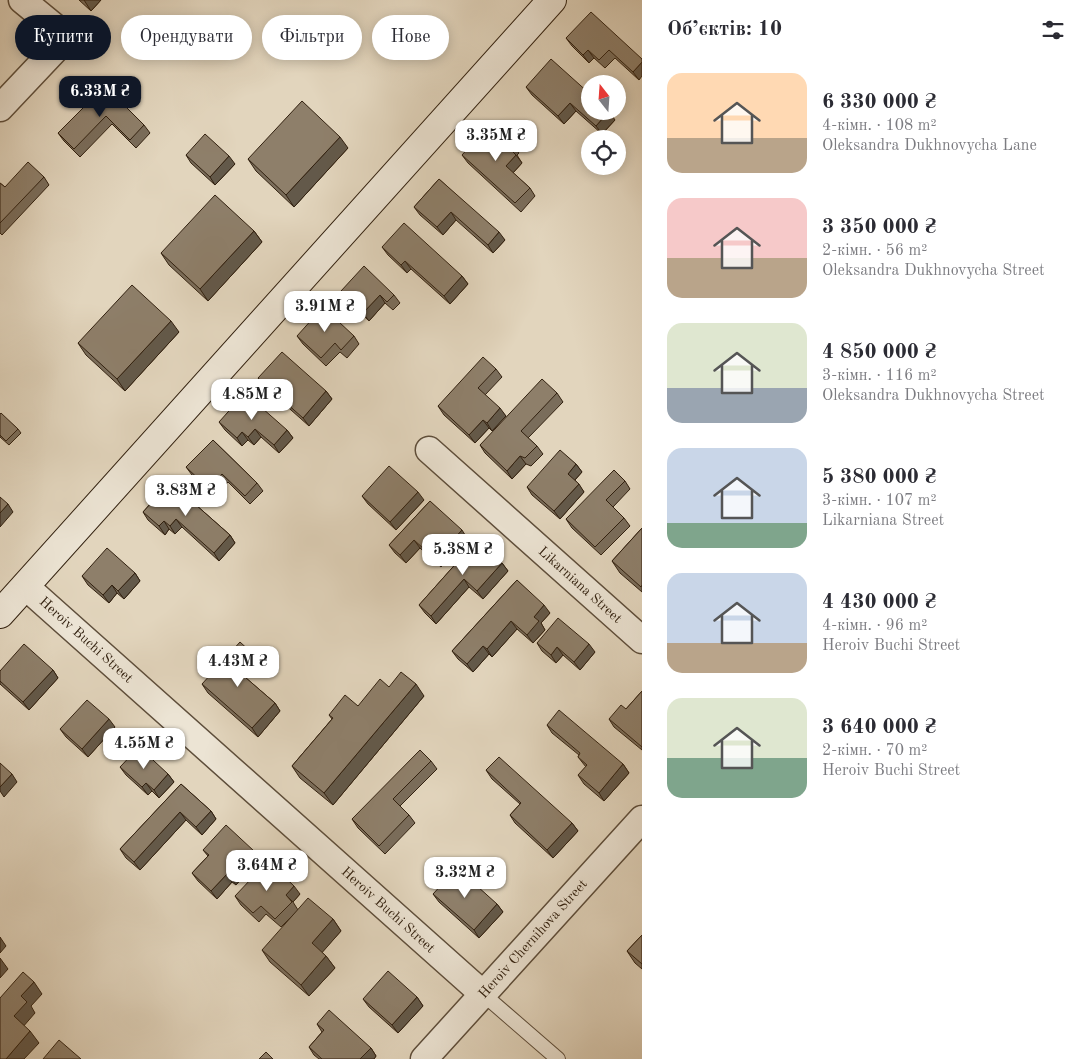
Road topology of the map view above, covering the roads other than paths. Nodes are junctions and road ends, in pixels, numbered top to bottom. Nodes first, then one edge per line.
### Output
1 (22, 0) edge
2 (552, 0) edge
3 (0, 108) edge
4 (429, 450) dead end
5 (25, 586) junction
6 (0, 614) edge
7 (642, 640) edge
8 (642, 819) edge
9 (483, 994) junction
10 (424, 1059) edge
11 (558, 1059) edge

1 - 3 street
2 - 5 main road
4 - 7 street, Likarniana Street
5 - 6 main road
5 - 9 street, Heroiv Buchi Street
8 - 9 street, Heroiv Chernihova Street
9 - 10 street, Heroiv Chernihova Street
9 - 11 lane

